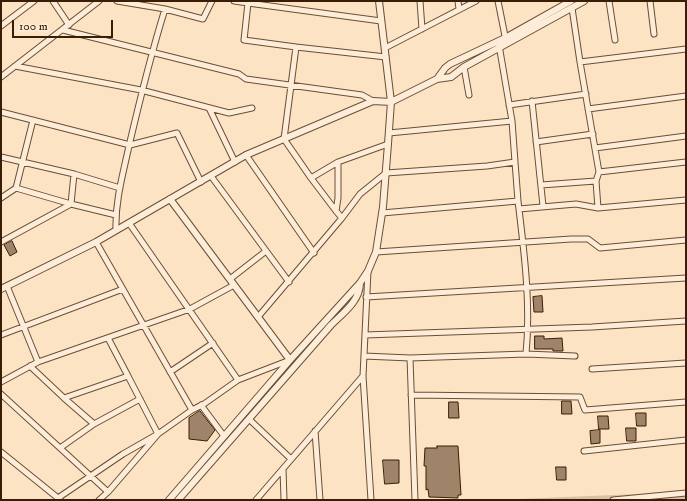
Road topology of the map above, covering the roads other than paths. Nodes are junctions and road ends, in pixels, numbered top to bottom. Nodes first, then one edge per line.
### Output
1 (34, 1) edge
2 (53, 1) edge
3 (99, 1) edge
4 (117, 1) edge
5 (212, 1) edge
6 (234, 1) edge
7 (379, 1) edge
8 (420, 1) edge
9 (458, 1) edge
10 (476, 1) edge
11 (498, 1) edge
12 (584, 1) edge
13 (609, 1) edge
14 (650, 1) edge
15 (248, 2) edge
16 (572, 4) edge
17 (165, 9) junction
18 (459, 9) junction
19 (381, 21) junction
20 (69, 25) junction
21 (1, 26) edge
22 (422, 29) junction
23 (63, 30) junction
24 (654, 34) dead end
25 (615, 40) dead end
26 (506, 41) junction
27 (499, 44) junction
28 (296, 47) junction
29 (385, 48) junction
30 (686, 49) edge
31 (152, 51) junction
32 (386, 57) junction
33 (461, 59) junction
34 (580, 62) junction
35 (15, 66) junction
36 (464, 67) junction
37 (1, 77) edge
38 (437, 79) junction
39 (290, 85) junction
40 (141, 90) junction
41 (586, 94) junction
42 (469, 95) dead end
43 (686, 96) edge
44 (373, 101) junction
45 (532, 101) junction
46 (391, 102) junction
47 (509, 104) junction
48 (209, 108) junction
49 (252, 108) dead end
50 (588, 109) junction
51 (1, 112) edge
52 (33, 120) junction
53 (512, 122) junction
54 (389, 133) junction
55 (593, 134) junction
56 (686, 136) edge
57 (284, 139) junction
58 (536, 142) junction
59 (130, 144) junction
60 (388, 144) junction
61 (595, 148) junction
62 (246, 155) junction
63 (1, 157) edge
64 (23, 162) junction
65 (235, 162) junction
66 (338, 162) junction
67 (515, 162) junction
68 (686, 162) edge
69 (599, 172) junction
70 (386, 173) junction
71 (74, 174) junction
72 (211, 176) junction
73 (311, 178) junction
74 (596, 181) junction
75 (201, 182) junction
76 (541, 185) junction
77 (16, 188) junction
78 (120, 188) junction
79 (1, 198) edge
80 (170, 199) junction
81 (686, 200) edge
82 (518, 201) junction
83 (71, 204) junction
84 (543, 206) junction
85 (598, 208) junction
86 (519, 209) junction
87 (336, 212) junction
88 (382, 213) junction
89 (116, 215) junction
90 (342, 218) junction
91 (129, 223) junction
92 (116, 230) junction
93 (686, 240) edge
94 (1, 242) edge
95 (96, 242) junction
96 (523, 242) junction
97 (266, 251) junction
98 (376, 252) junction
99 (314, 253) junction
100 (368, 271) junction
101 (686, 278) edge
102 (230, 279) junction
103 (289, 282) junction
104 (360, 283) junction
105 (234, 285) junction
106 (4, 287) edge
107 (527, 288) junction
108 (123, 289) junction
109 (366, 297) junction
110 (190, 309) junction
111 (258, 317) junction
112 (686, 321) edge
113 (144, 325) junction
114 (24, 327) junction
115 (528, 330) junction
116 (1, 335) edge
117 (365, 335) junction
118 (108, 338) junction
119 (213, 343) junction
120 (526, 354) junction
121 (364, 356) junction
122 (575, 356) dead end
123 (410, 358) junction
124 (290, 360) junction
125 (38, 362) junction
126 (686, 363) edge
127 (30, 366) junction
128 (592, 369) dead end
129 (170, 372) junction
130 (128, 376) junction
131 (363, 376) junction
132 (238, 380) junction
133 (1, 382) edge
134 (1, 394) edge
135 (411, 395) junction
136 (64, 398) junction
137 (140, 399) junction
138 (686, 402) edge
139 (201, 406) junction
140 (192, 410) junction
141 (250, 420) junction
142 (94, 424) junction
143 (315, 431) junction
144 (158, 434) junction
145 (224, 436) junction
146 (686, 440) edge
147 (60, 448) junction
148 (584, 451) dead end
149 (1, 452) edge
150 (291, 459) junction
151 (283, 469) junction
152 (92, 475) junction
153 (108, 492) junction
154 (686, 493) edge
155 (59, 499) edge
156 (99, 500) edge
157 (169, 500) edge
158 (178, 500) edge
159 (256, 500) edge
160 (284, 500) edge
161 (320, 500) edge
162 (371, 500) edge
163 (415, 500) edge
164 (613, 500) edge

1 - 21 street
2 - 20 street
3 - 20 street
4 - 17 street
5 - 17 street
6 - 15 street
7 - 19 street
8 - 22 street
9 - 18 street
10 - 18 street
11 - 26 street
12 - 16 street
13 - 25 street
14 - 24 street
15 - 19 street
15 - 28 street
16 - 26 street
16 - 34 street
17 - 31 street
18 - 22 street
19 - 29 street
20 - 23 street
22 - 29 street
23 - 31 street
23 - 35 street
26 - 27 street
27 - 33 street
27 - 36 street
27 - 47 street
28 - 32 street
28 - 39 street
29 - 32 street
30 - 34 street
31 - 39 street
31 - 40 street
32 - 46 street
33 - 36 street
33 - 38 street
34 - 41 street
35 - 37 street
35 - 40 street
36 - 38 street
36 - 42 street
38 - 46 street
39 - 44 street
39 - 57 street
40 - 48 street
40 - 59 street
41 - 45 street
41 - 50 street
43 - 50 street
44 - 46 street
44 - 57 street
45 - 47 street
45 - 58 street
46 - 54 street
47 - 53 street
48 - 49 street
48 - 65 street
50 - 55 street
51 - 52 street
52 - 59 street
52 - 64 street
53 - 54 street
53 - 67 street
54 - 60 street
55 - 58 street
55 - 61 street
56 - 61 street
57 - 62 street
57 - 73 street
58 - 76 street
59 - 75 street
59 - 78 street
60 - 66 street
60 - 70 street
61 - 69 street
62 - 65 street
62 - 99 street
63 - 64 street
64 - 71 street
64 - 77 street
65 - 72 street
66 - 73 street
66 - 87 street
67 - 70 street
67 - 82 street
68 - 69 street
69 - 74 street
70 - 88 street
70 - 90 street
71 - 78 street
71 - 83 street
72 - 75 street
72 - 97 street
73 - 87 street
74 - 76 street
74 - 85 street
75 - 80 street
76 - 84 street
77 - 79 street
77 - 83 street
78 - 89 street
80 - 91 street
80 - 102 street
81 - 85 street
82 - 86 street
82 - 88 street
83 - 89 street
83 - 94 street
84 - 85 street
84 - 86 street
86 - 96 street
87 - 90 street
88 - 98 street
89 - 92 street
90 - 99 street
91 - 92 street
91 - 110 street
92 - 95 street
93 - 96 street
95 - 106 street
95 - 108 street
96 - 98 street
96 - 107 street
97 - 102 street
97 - 103 street
98 - 100 street
99 - 103 street
100 - 104 street
100 - 109 street
101 - 107 street
102 - 105 street
103 - 111 street
104 - 124 street
104 - 141 street
105 - 110 street
105 - 111 street
106 - 114 street
107 - 109 street
107 - 115 street
108 - 113 street
108 - 114 street
109 - 117 street
110 - 113 street
110 - 119 street
111 - 124 street
112 - 115 street
113 - 118 street
113 - 129 street
114 - 116 street
114 - 125 street
115 - 117 street
115 - 120 street
117 - 121 street
118 - 125 street
118 - 130 street
119 - 129 street
119 - 132 street
120 - 122 street
120 - 123 street
121 - 123 street
121 - 131 street
123 - 135 street
124 - 132 street
124 - 145 street
125 - 127 street
126 - 128 street
127 - 133 street
127 - 136 street
129 - 140 street
130 - 136 street
130 - 137 street
131 - 143 street
131 - 162 street
132 - 139 street
134 - 147 street
135 - 138 street
135 - 163 street
136 - 142 street
137 - 142 street
137 - 144 street
139 - 140 street
139 - 145 street
140 - 144 street
141 - 150 street
141 - 158 street
142 - 147 street
143 - 150 street
143 - 161 street
144 - 152 street
144 - 153 street
145 - 157 street
146 - 148 street
147 - 152 street
149 - 155 street
150 - 151 street
151 - 159 street
151 - 160 street
152 - 153 street
152 - 155 street
153 - 156 street
154 - 164 street

